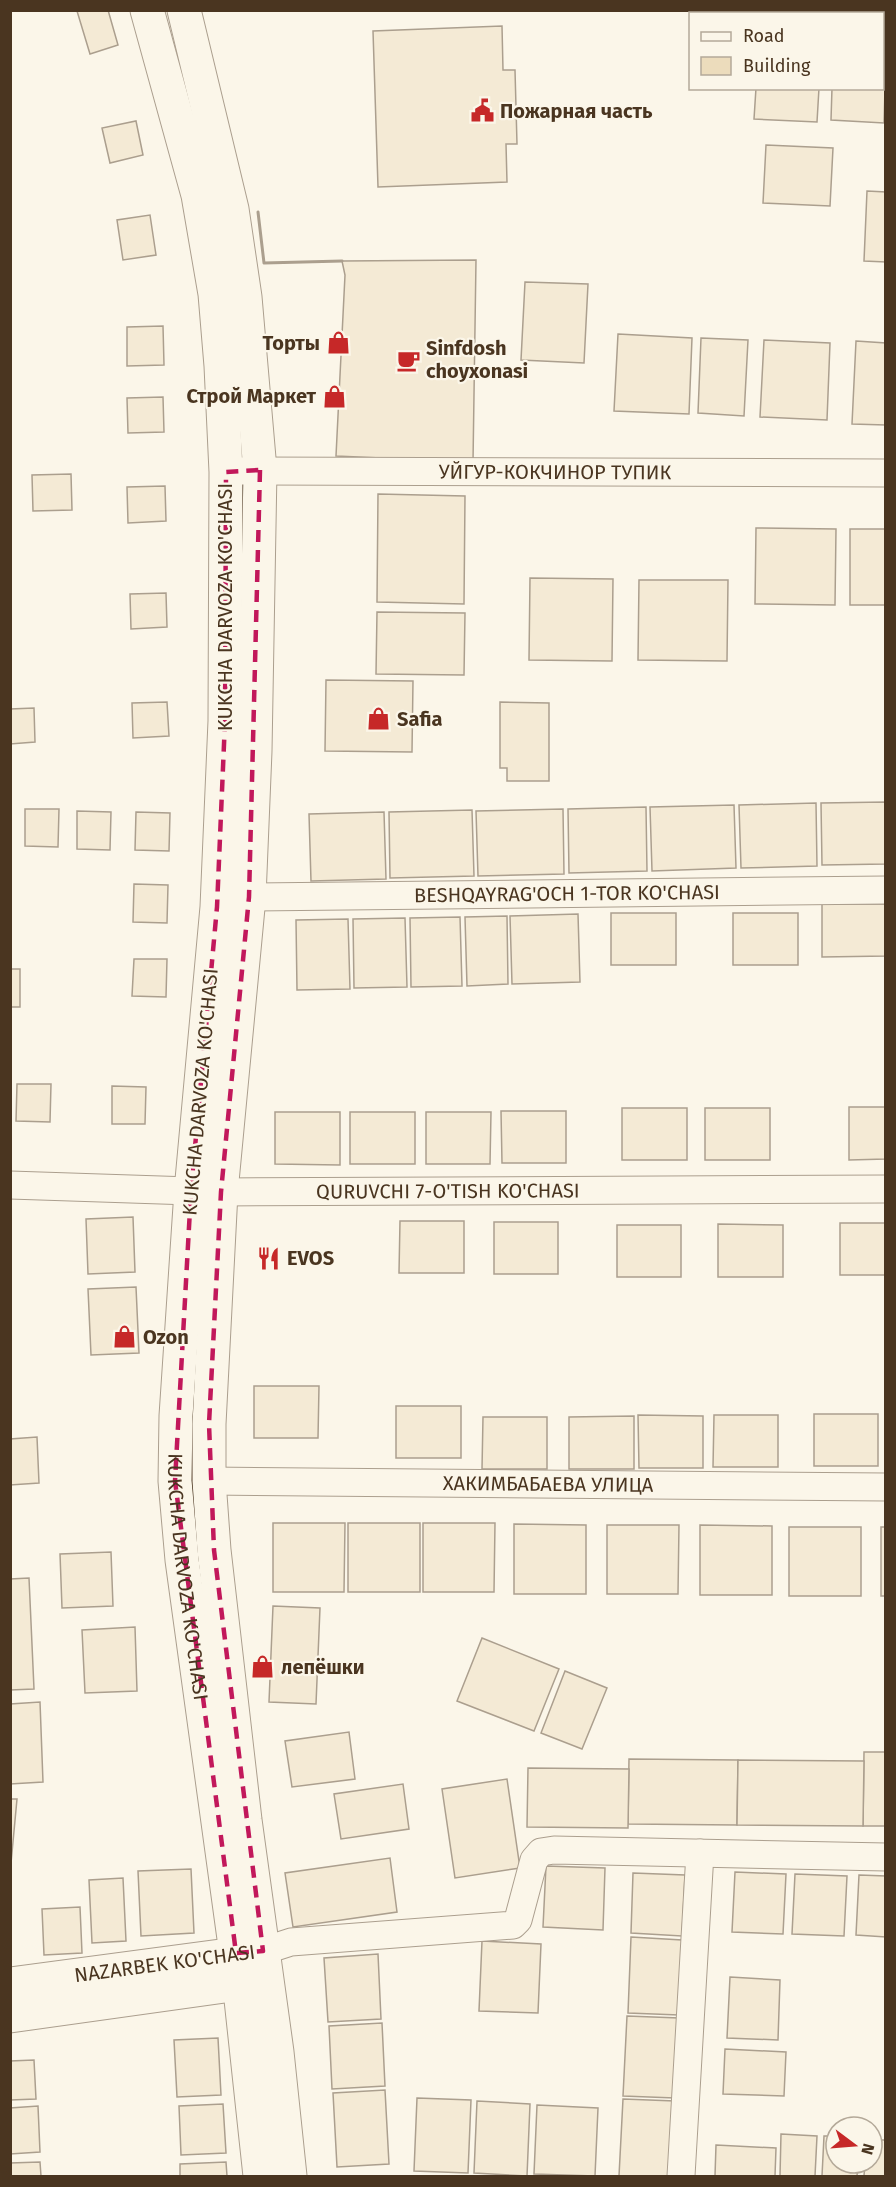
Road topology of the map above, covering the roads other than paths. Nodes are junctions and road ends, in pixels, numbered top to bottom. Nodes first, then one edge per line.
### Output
1 (147, 10) edge
2 (184, 10) edge
3 (260, 470) junction
4 (226, 472) junction
5 (885, 473) edge
6 (885, 890) edge
7 (249, 897) junction
8 (10, 1185) edge
9 (885, 1189) edge
10 (206, 1192) junction
11 (209, 1480) junction
12 (885, 1487) edge
13 (700, 1853) junction
14 (885, 1857) edge
15 (246, 1963) junction
16 (10, 1984) edge
17 (10, 2016) edge
18 (260, 2176) edge
19 (290, 2176) edge
20 (681, 2176) edge

1 - 4 main road, KUKCHA DARVOZA KO'CHASI
2 - 3 main road, KUKCHA DARVOZA KO'CHASI
3 - 4 street, УЙГУР-КОКЧИНОР ТУПИК
3 - 5 street, УЙГУР-КОКЧИНОР ТУПИК
3 - 7 main road, KUKCHA DARVOZA KO'CHASI
4 - 10 main road, KUKCHA DARVOZA KO'CHASI
6 - 7 street, BESHQAYRAG'OCH 1-TOR KO'CHASI
7 - 10 main road, KUKCHA DARVOZA KO'CHASI
8 - 10 street, QURUVCHI 7-O'TISH KO'CHASI
9 - 10 street, QURUVCHI 7-O'TISH KO'CHASI
10 - 11 main road, KUKCHA DARVOZA KO'CHASI
10 - 15 main road, KUKCHA DARVOZA KO'CHASI
11 - 12 street, ХАКИМБАБАЕВА УЛИЦА
11 - 15 main road, KUKCHA DARVOZA KO'CHASI
13 - 14 street
13 - 15 street
13 - 20 street
15 - 16 main road, NAZARBEK KO'CHASI
15 - 17 main road, NAZARBEK KO'CHASI
15 - 18 main road, KUKCHA DARVOZA KO'CHASI
15 - 19 main road, KUKCHA DARVOZA KO'CHASI

